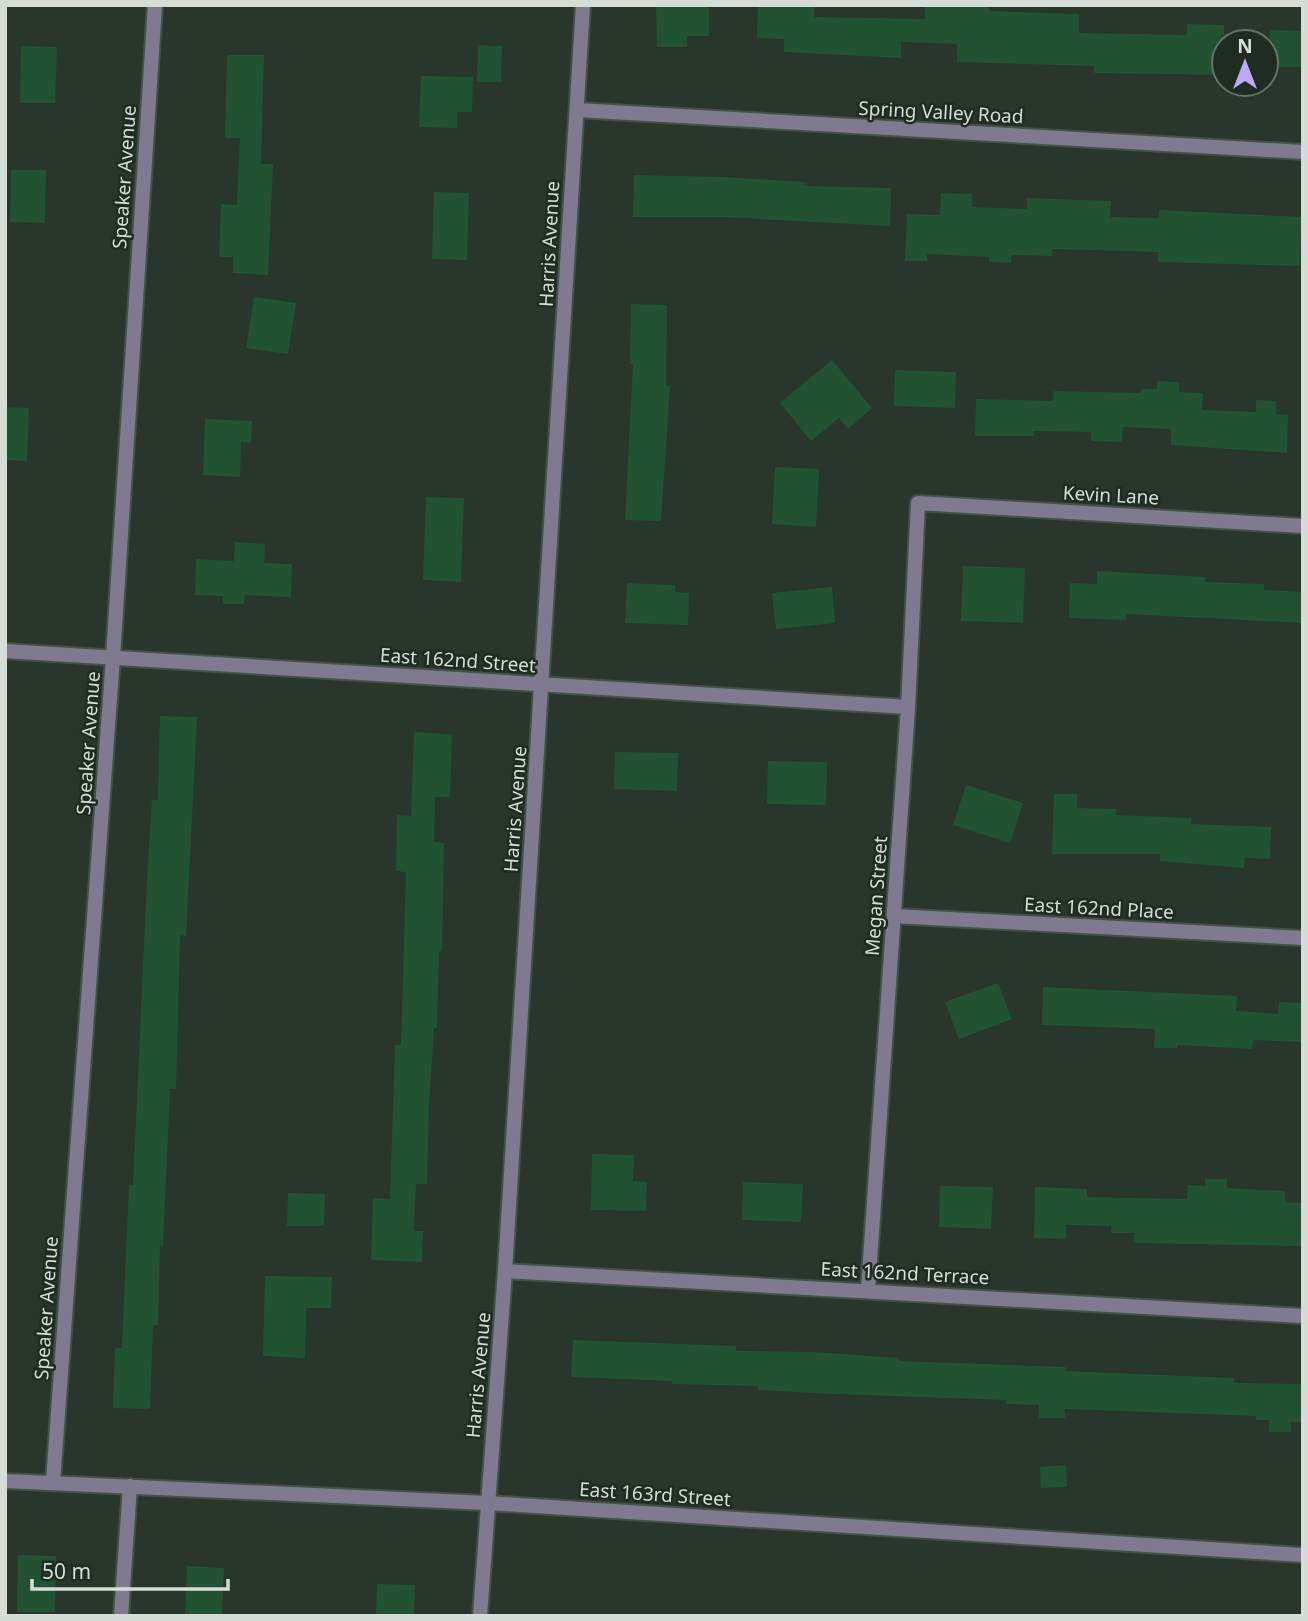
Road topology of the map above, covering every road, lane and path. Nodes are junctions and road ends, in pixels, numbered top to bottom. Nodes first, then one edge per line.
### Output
1 (155, 5) edge
2 (583, 5) edge
3 (577, 110) junction
4 (1303, 152) edge
5 (918, 503) joint
6 (1303, 526) edge
7 (5, 651) edge
8 (113, 657) junction
9 (542, 684) junction
10 (908, 707) junction
11 (894, 916) junction
12 (1303, 938) edge
13 (505, 1271) junction
14 (868, 1290) junction
15 (1303, 1316) edge
16 (5, 1481) edge
17 (53, 1482) junction
18 (130, 1486) junction
19 (487, 1503) junction
20 (1303, 1555) edge
21 (121, 1616) edge
22 (480, 1616) edge

1 - 8 street, Speaker Avenue
2 - 3 street, Harris Avenue
3 - 4 street, Spring Valley Road
3 - 9 street, Harris Avenue
5 - 6 street, Kevin Lane
5 - 10 street, Megan Street
7 - 8 street, East 162nd Street
8 - 9 street, East 162nd Street
8 - 17 street, Speaker Avenue
9 - 10 street, East 162nd Street
9 - 13 street, Harris Avenue
10 - 11 street, Megan Street
11 - 12 street, East 162nd Place
11 - 14 street, Megan Street
13 - 14 street, East 162nd Terrace
13 - 19 street, Harris Avenue
14 - 15 street, East 162nd Terrace
16 - 17 street, East 163rd Street
17 - 18 street, East 163rd Street
18 - 19 street, East 163rd Street
18 - 21 street
19 - 20 street, East 163rd Street
19 - 22 street, Harris Avenue

